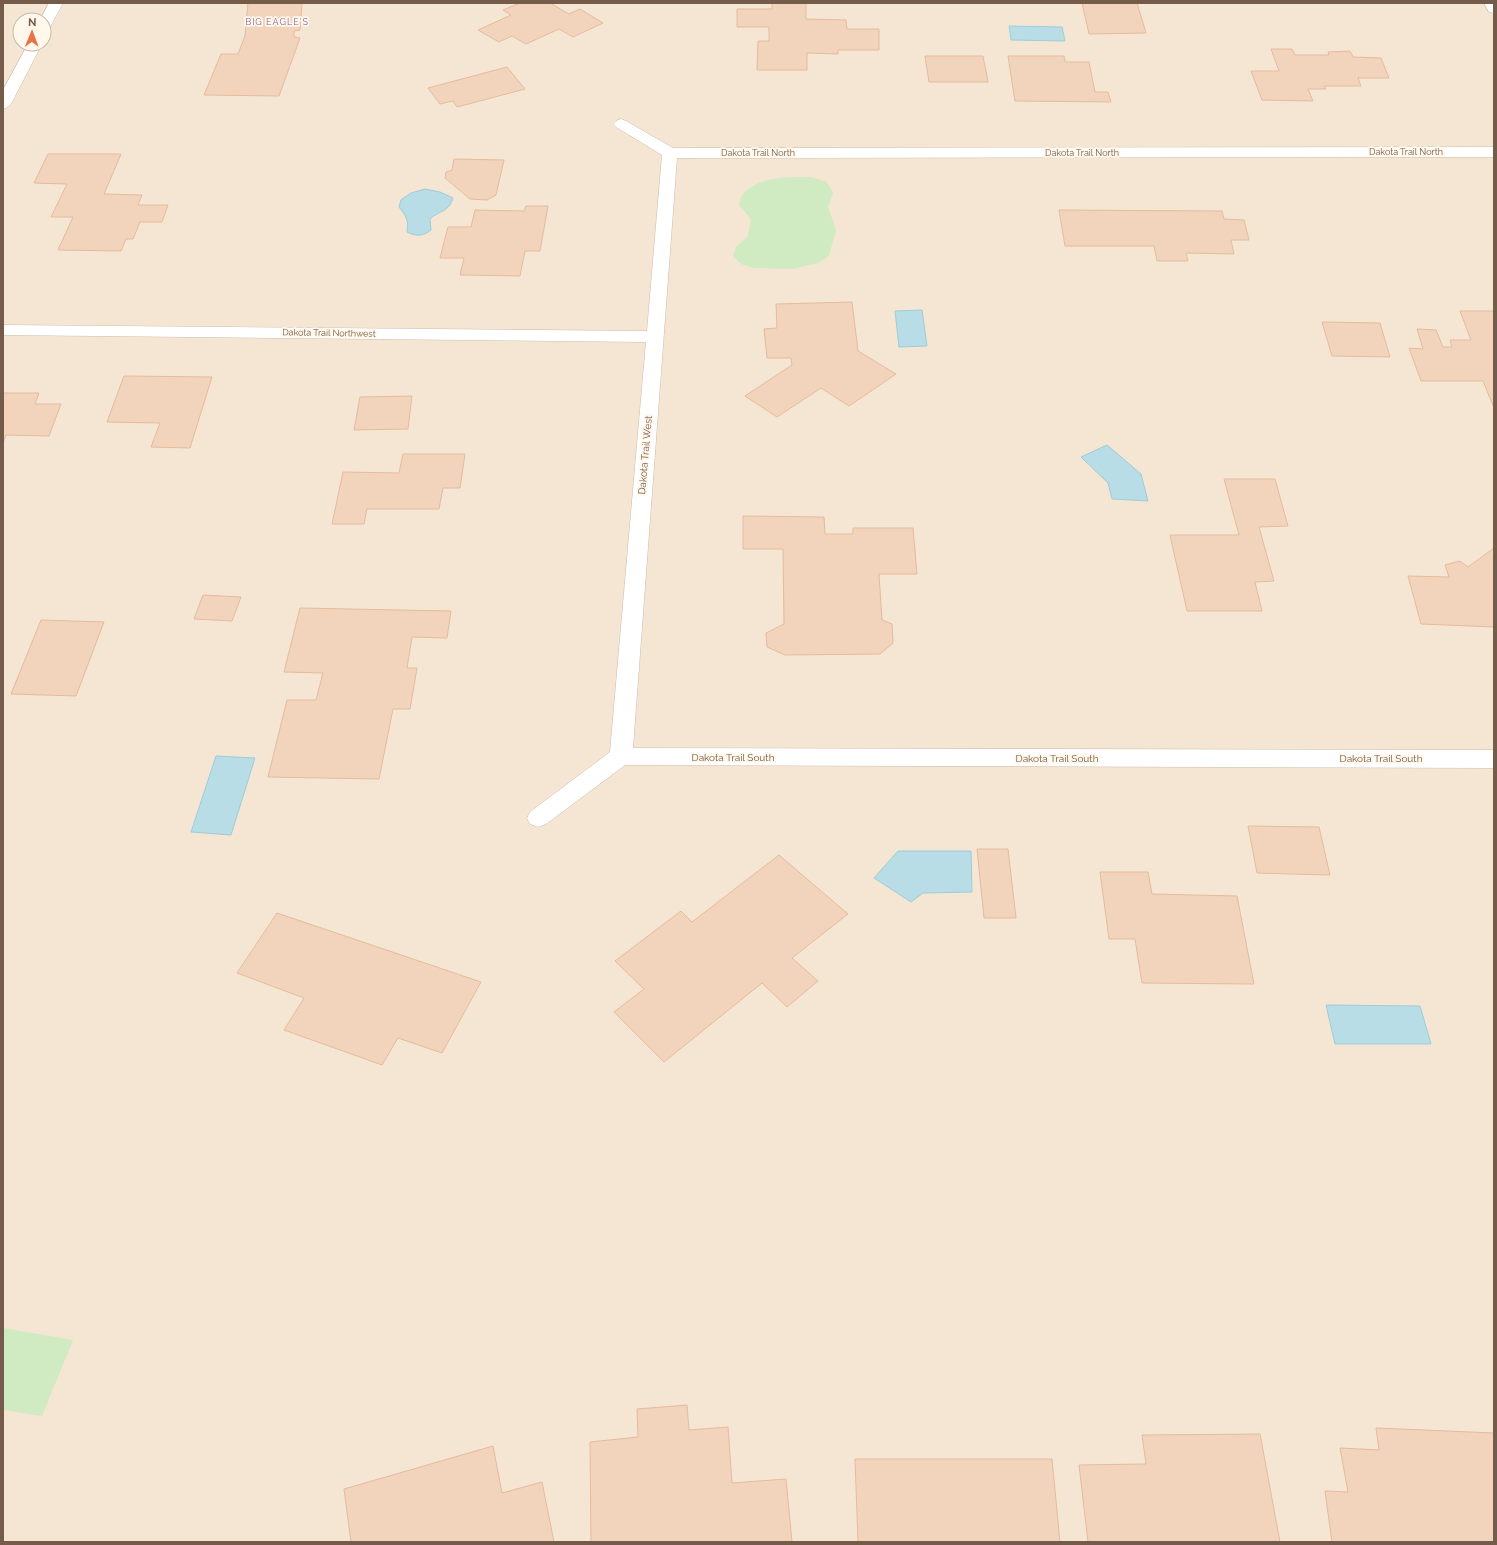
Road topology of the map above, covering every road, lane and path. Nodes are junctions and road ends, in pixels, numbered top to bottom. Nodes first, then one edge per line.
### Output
1 (56, 3) edge
2 (1491, 3) edge
3 (1494, 9) edge
4 (51, 12) edge
5 (31, 52) edge
6 (3, 104) edge
7 (621, 124) dead end
8 (1494, 152) edge
9 (670, 153) junction
10 (3, 330) edge
11 (655, 337) junction
12 (621, 756) junction
13 (1494, 759) edge
14 (538, 818) dead end

1 - 4 street
2 - 3 street
5 - 6 street
7 - 9 street
8 - 9 street, Dakota Trail North
9 - 11 street, Dakota Trail West
10 - 11 street, Dakota Trail Northwest
11 - 12 street, Dakota Trail West
12 - 13 street, Dakota Trail South
12 - 14 street

